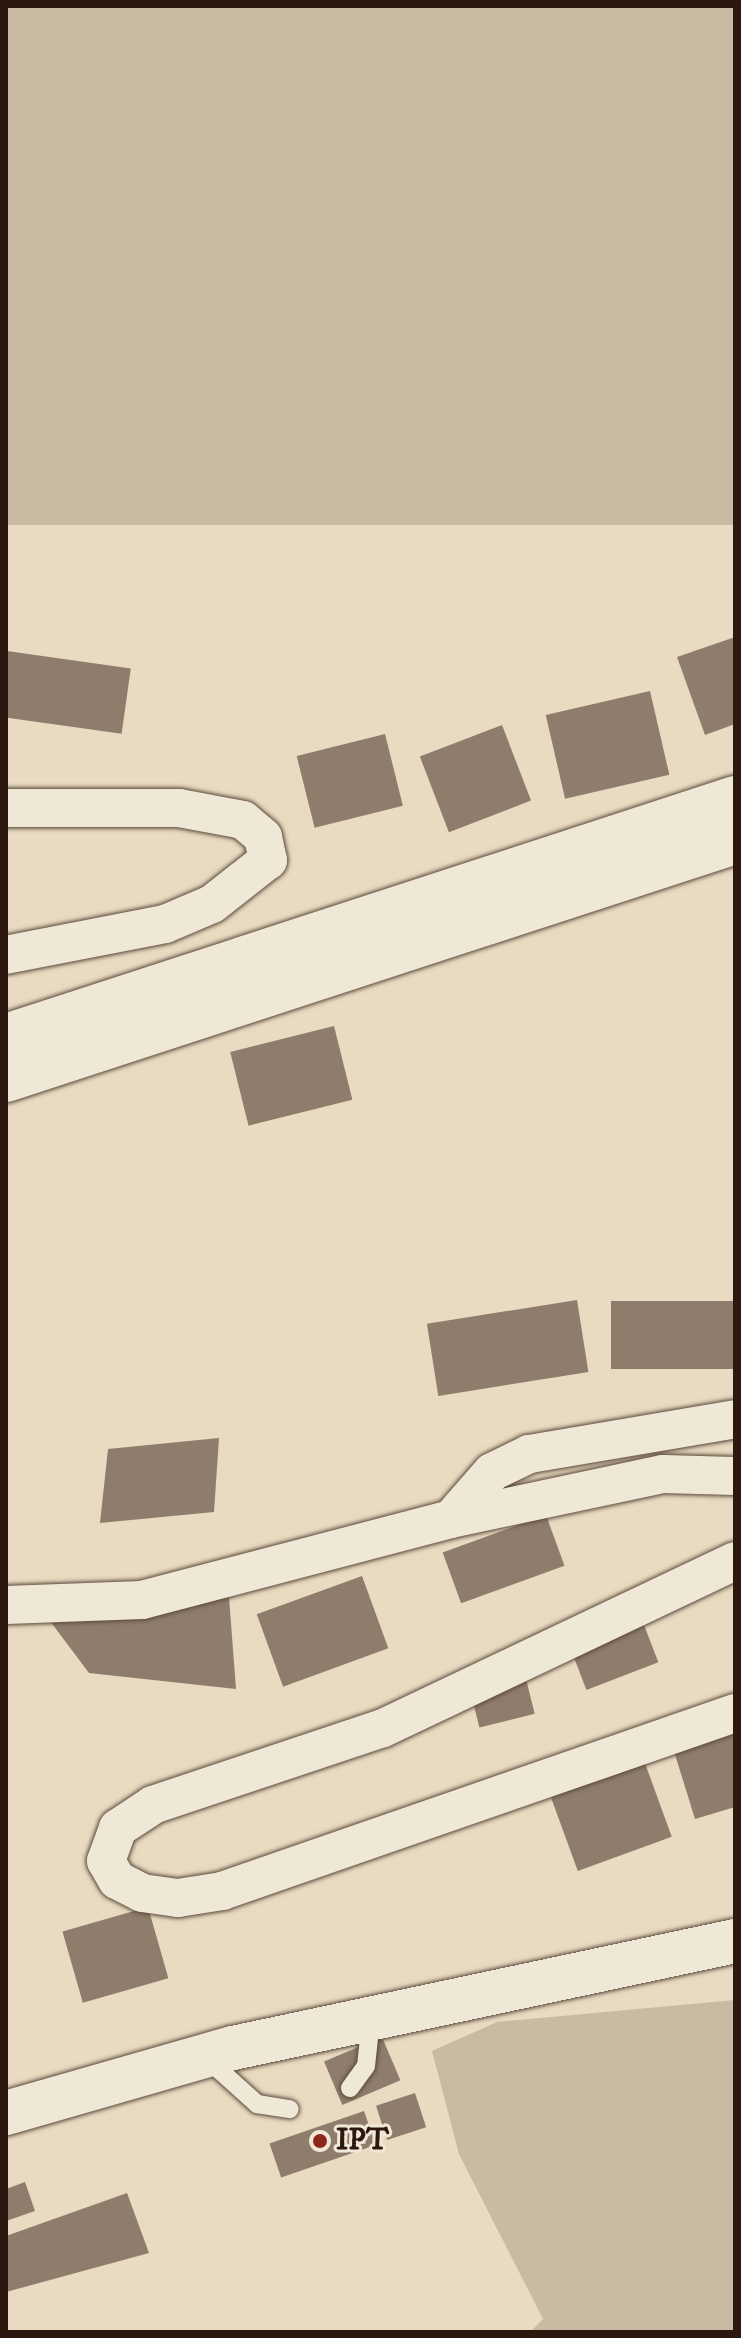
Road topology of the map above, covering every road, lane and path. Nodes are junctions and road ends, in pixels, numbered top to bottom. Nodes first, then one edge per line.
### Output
1 (735, 798) edge
2 (6, 808) edge
3 (735, 842) edge
4 (6, 955) edge
5 (6, 1036) edge
6 (6, 1080) edge
7 (735, 1419) edge
8 (735, 1476) edge
9 (451, 1519) junction
10 (735, 1561) edge
11 (6, 1605) edge
12 (735, 1713) edge
13 (735, 1941) edge
14 (371, 2016) junction
15 (204, 2056) junction
16 (350, 2088) dead end
17 (290, 2109) dead end
18 (6, 2113) edge

1 - 5 main road
2 - 4 street
3 - 6 main road
7 - 9 street
8 - 9 street
9 - 11 street
10 - 12 street
13 - 14 main road
14 - 15 main road
14 - 16 lane
15 - 17 lane
15 - 18 main road

